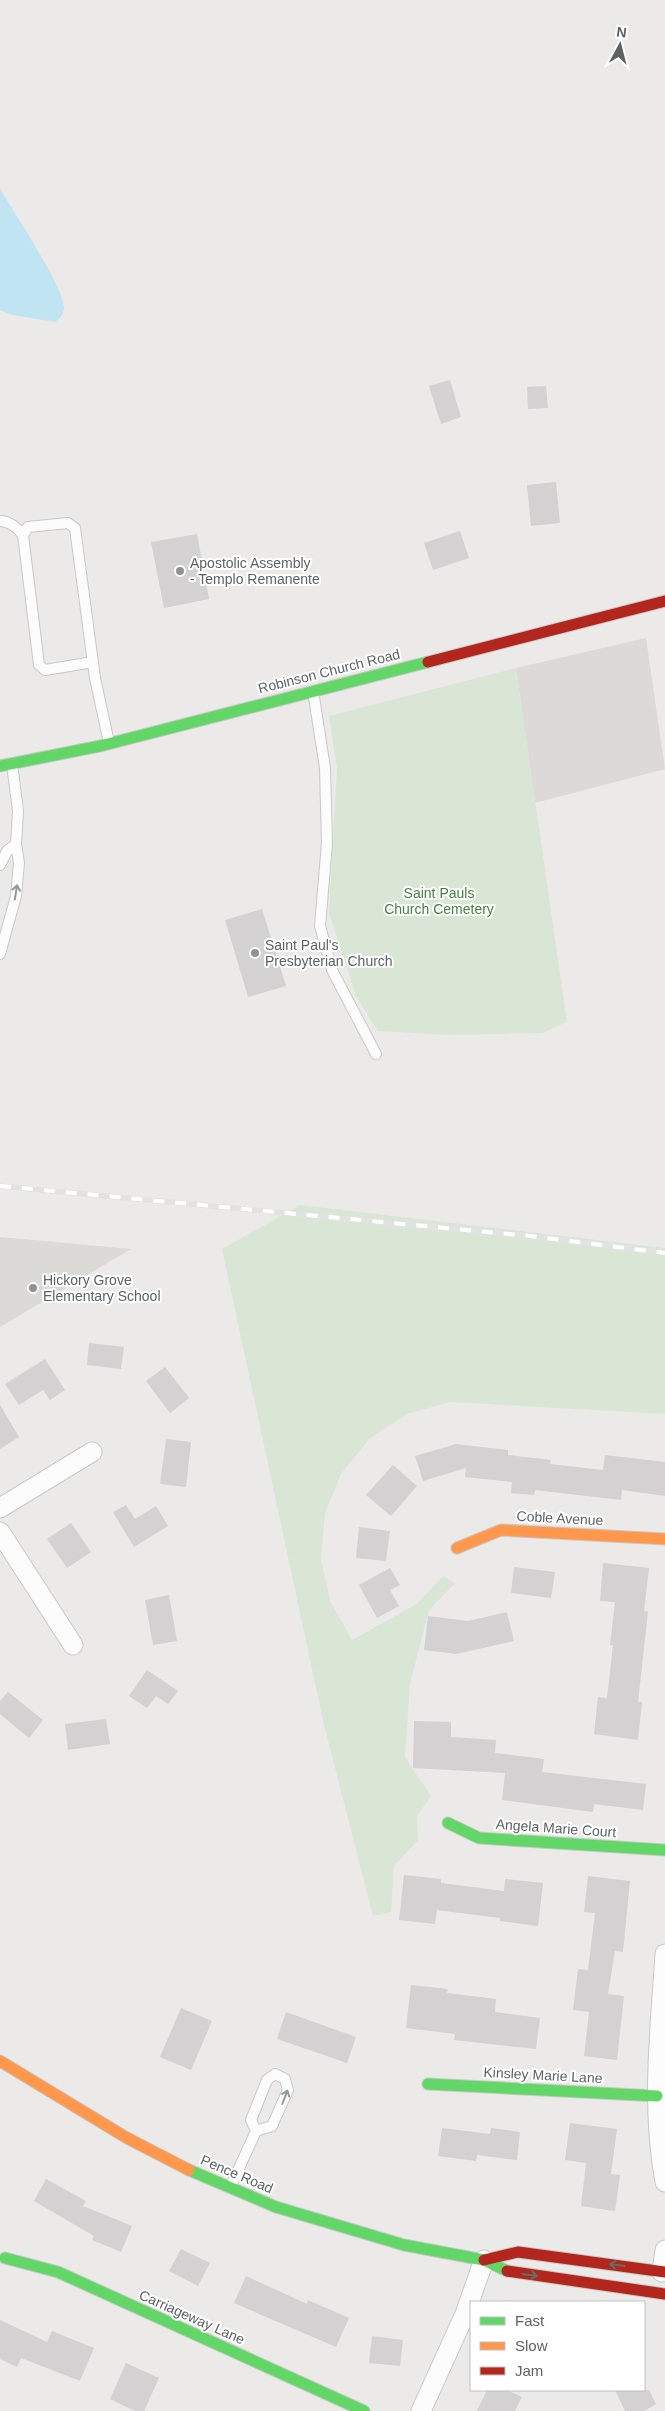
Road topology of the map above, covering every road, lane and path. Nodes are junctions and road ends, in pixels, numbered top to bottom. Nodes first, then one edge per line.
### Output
1 (0, 521) edge
2 (23, 535) junction
3 (665, 600) edge
4 (93, 662) junction
5 (313, 690) junction
6 (109, 744) junction
7 (12, 764) junction
8 (0, 766) edge
9 (16, 844) junction
10 (0, 866) edge
11 (2, 936) edge
12 (0, 954) edge
13 (376, 1054) dead end
14 (92, 1452) dead end
15 (0, 1508) edge
16 (0, 1532) edge
17 (665, 1539) edge
18 (457, 1548) dead end
19 (72, 1645) dead end
20 (448, 1823) dead end
21 (665, 1850) edge
22 (665, 1954) edge
23 (0, 2061) edge
24 (428, 2084) dead end
25 (656, 2096) junction
26 (256, 2131) junction
27 (665, 2182) edge
28 (230, 2188) junction
29 (665, 2250) edge
30 (5, 2258) dead end
31 (484, 2260) junction
32 (663, 2272) edge
33 (665, 2294) edge
34 (364, 2411) edge
35 (421, 2411) edge

1 - 2 lane
2 - 4 lane
2 - 4 lane
3 - 5 street, Robinson Church Road
4 - 6 lane
5 - 6 street, Robinson Church Road
5 - 13 lane
6 - 7 street, Robinson Church Road
7 - 8 street, Robinson Church Road
7 - 9 lane
9 - 10 lane
11 -> 9 lane
11 - 12 lane
14 - 15 street
16 - 19 street
17 - 18 street, Coble Avenue
20 - 21 street, Angela Marie Court
22 - 25 street
23 - 28 street, Pence Road
24 - 25 street, Kinsley Marie Lane
25 - 27 street
26 -> 26 lane
26 - 28 lane
28 - 31 street, Pence Road
29 - 32 street
30 - 34 street, Carriageway Lane
32 -> 31 street, Pence Road
31 -> 33 street, Pence Road
31 - 35 street

